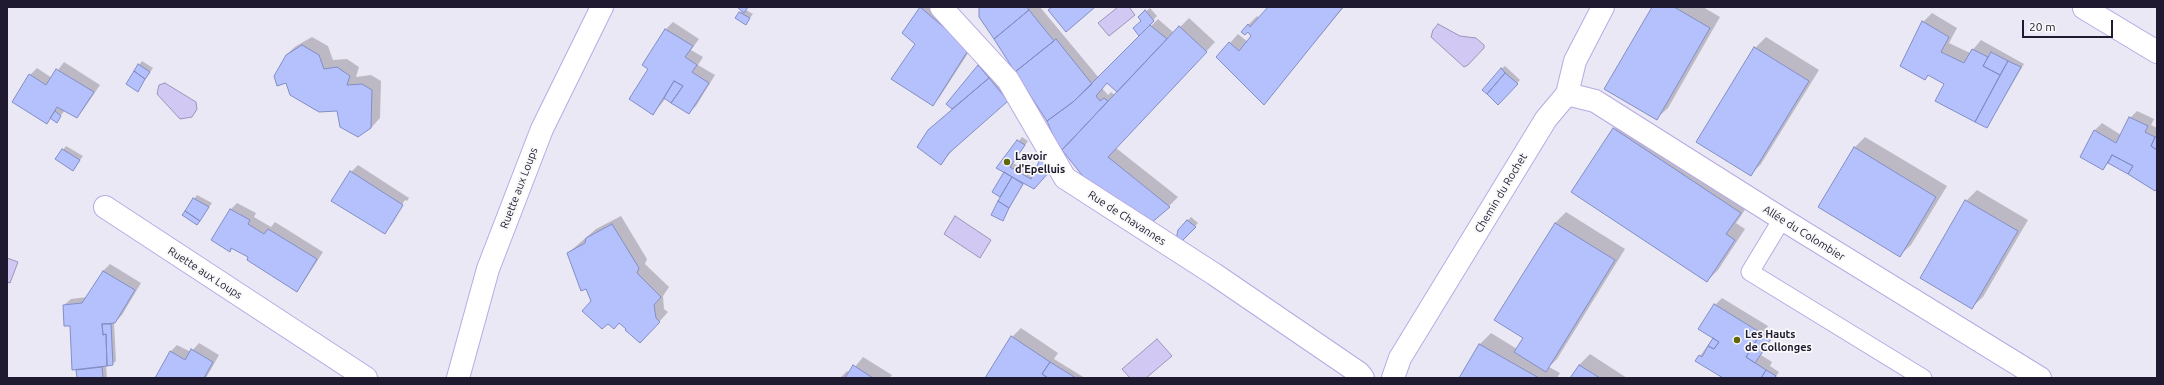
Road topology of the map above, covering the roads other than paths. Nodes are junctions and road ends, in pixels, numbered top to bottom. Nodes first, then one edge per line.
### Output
1 (602, 7) edge
2 (941, 7) edge
3 (1603, 7) edge
4 (2084, 8) dead end
5 (2157, 52) edge
6 (1566, 94) junction
7 (105, 207) dead end
8 (1782, 219) junction
9 (366, 378) edge
10 (458, 378) edge
11 (1363, 378) edge
12 (1393, 378) edge
13 (1923, 378) edge
14 (2040, 378) edge

1 - 10 street, Ruette aux Loups
2 - 11 street, Rue de Chavannes
3 - 6 street, Chemin du Rochet
4 - 5 street
6 - 8 street, Allée du Colombier
6 - 12 street, Chemin du Rochet
7 - 9 street, Ruette aux Loups
8 - 13 lane
8 - 14 street, Allée du Colombier

